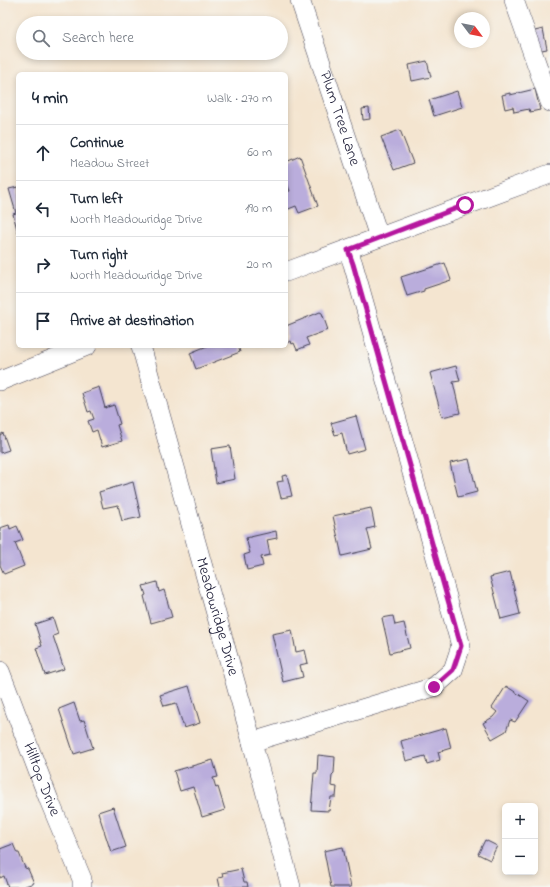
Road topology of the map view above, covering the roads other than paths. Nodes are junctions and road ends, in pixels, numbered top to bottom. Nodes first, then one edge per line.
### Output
1 (300, 0) edge
2 (514, 0) edge
3 (550, 102) edge
4 (550, 174) edge
5 (379, 237) junction
6 (348, 250) junction
7 (288, 271) edge
8 (82, 348) edge
9 (142, 348) edge
10 (0, 381) edge
11 (0, 671) edge
12 (252, 742) junction
13 (82, 887) edge
14 (291, 887) edge

1 - 5 street, Plum Tree Lane
2 - 3 street
4 - 5 street
5 - 6 street
6 - 7 street
6 - 12 street
8 - 10 street
9 - 12 street, Meadowridge Drive
11 - 13 street, Hilltop Drive
12 - 14 street, Meadowridge Drive

